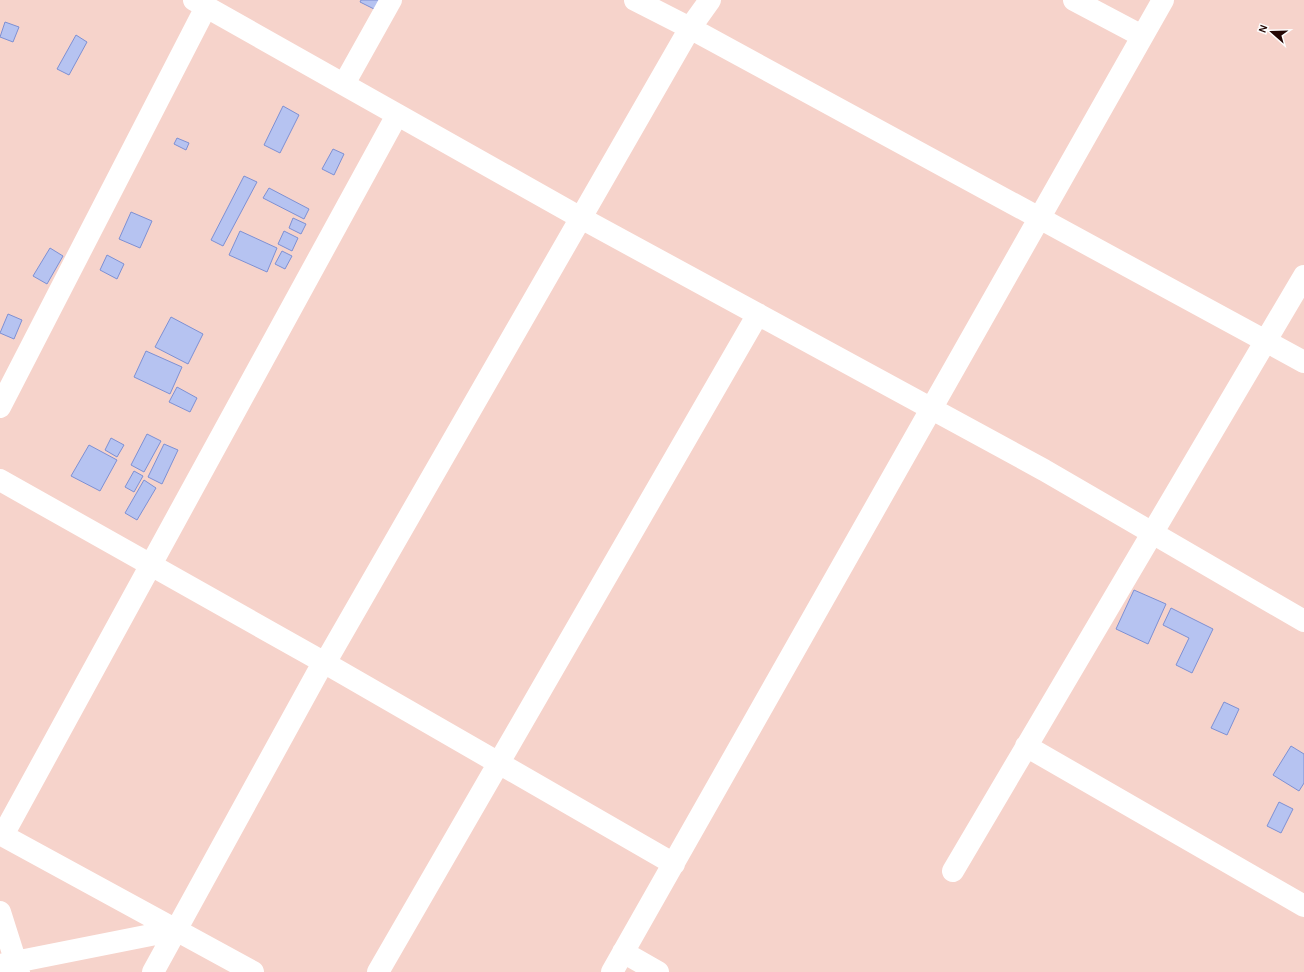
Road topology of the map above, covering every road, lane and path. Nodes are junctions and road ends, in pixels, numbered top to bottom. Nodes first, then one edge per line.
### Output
1 (392, 0) edge
2 (635, 0) edge
3 (710, 0) edge
4 (1074, 0) edge
5 (1163, 0) edge
6 (200, 3) edge
7 (690, 28) junction
8 (1142, 36) junction
9 (344, 84) junction
10 (398, 115) junction
11 (581, 218) junction
12 (1039, 219) junction
13 (1304, 276) edge
14 (758, 314) junction
15 (1265, 342) junction
16 (1304, 362) edge
17 (0, 407) edge
18 (930, 410) junction
19 (0, 480) edge
20 (1152, 533) junction
21 (151, 565) junction
22 (1304, 621) edge
23 (325, 663) junction
24 (1026, 746) junction
25 (499, 763) junction
26 (1, 834) edge
27 (674, 864) junction
28 (953, 871) dead end
29 (1304, 906) edge
30 (0, 912) edge
31 (176, 930) junction
32 (623, 952) junction
33 (12, 966) edge
34 (153, 972) edge
35 (253, 972) edge
36 (378, 972) edge
37 (612, 972) edge
38 (658, 972) edge

1 - 9 street
2 - 7 street
3 - 7 street
4 - 8 street
5 - 8 street
6 - 9 street
6 - 17 street
7 - 11 street
7 - 12 street
8 - 12 street
9 - 10 street
10 - 11 street
10 - 21 street
11 - 14 street
11 - 23 street
12 - 15 street
12 - 18 street
13 - 15 street
14 - 18 street
14 - 25 street
15 - 16 street
15 - 20 street
18 - 20 street
18 - 27 street
19 - 21 street
20 - 22 street
20 - 24 street
21 - 23 street
21 - 26 street
23 - 25 street
23 - 31 street
24 - 28 street
24 - 29 street
25 - 27 street
25 - 36 street
26 - 31 street
27 - 32 street
30 - 33 street
31 - 33 street
31 - 34 street
31 - 35 street
32 - 37 street
32 - 38 street

